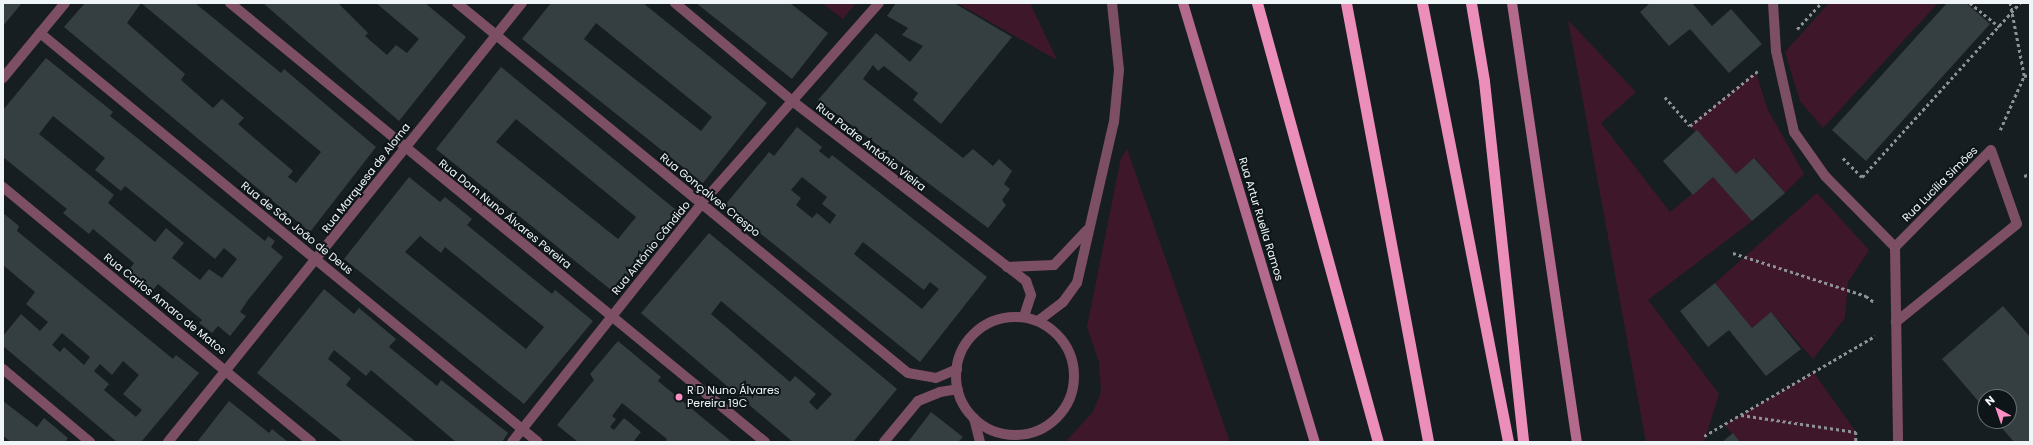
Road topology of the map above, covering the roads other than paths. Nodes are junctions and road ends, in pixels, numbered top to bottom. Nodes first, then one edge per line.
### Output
1 (65, 3) edge
2 (230, 3) edge
3 (457, 3) edge
4 (522, 3) edge
5 (675, 3) edge
6 (879, 3) edge
7 (1112, 3) edge
8 (1183, 3) edge
9 (1257, 3) edge
10 (1346, 3) edge
11 (1422, 3) edge
12 (1471, 3) edge
13 (1512, 3) edge
14 (1773, 3) edge
15 (40, 33) junction
16 (497, 36) junction
17 (3, 78) edge
18 (791, 100) junction
19 (404, 147) junction
20 (3, 187) edge
21 (702, 203) junction
22 (1088, 228) junction
23 (1895, 247) junction
24 (317, 261) junction
25 (1007, 267) junction
26 (611, 316) junction
27 (1024, 318) junction
28 (1038, 321) junction
29 (1896, 322) junction
30 (3, 369) edge
31 (226, 370) junction
32 (957, 370) junction
33 (958, 389) junction
34 (974, 418) junction
35 (522, 429) junction
36 (1033, 431) junction
37 (90, 442) edge
38 (168, 442) edge
39 (311, 442) edge
40 (512, 442) edge
41 (538, 442) edge
42 (765, 442) edge
43 (884, 442) edge
44 (980, 442) edge
45 (1022, 442) edge
46 (1315, 442) edge
47 (1378, 442) edge
48 (1428, 442) edge
49 (1508, 442) edge
50 (1523, 442) edge
51 (1577, 442) edge
52 (1898, 442) edge

1 - 15 street
2 - 19 street, Rua Dom Nuno Álvares Pereira
3 - 16 street, Rua Gonçalves Crespo
4 - 16 street, Rua Marquesa de Alorna
5 - 18 street, Rua Padre António Vieira
6 - 18 street, Rua António Cândido
7 - 22 street
8 - 46 main road, Rua Artur Ruella Ramos
9 - 47 highway
10 - 48 highway
11 - 49 highway
12 - 50 highway
13 - 51 main road
14 - 23 street
15 - 17 street
15 - 24 street, Rua de São João de Deus
16 - 19 street, Rua Marquesa de Alorna
16 - 21 street, Rua Gonçalves Crespo
18 - 21 street, Rua António Cândido
18 - 25 street, Rua Padre António Vieira
19 - 24 street, Rua Marquesa de Alorna
19 - 26 street, Rua Dom Nuno Álvares Pereira
20 - 31 street, Rua Carlos Amaro de Matos
21 - 26 street, Rua António Cândido
21 - 32 street, Rua Gonçalves Crespo
22 - 25 street
22 - 28 street
23 - 29 street
23 - 29 street, Rua Lucília Simões
24 - 31 street, Rua Marquesa de Alorna
24 - 35 street, Rua de São João de Deus
25 - 27 street, Rua Padre António Vieira
26 - 35 street, Rua António Cândido
26 - 42 street, Rua Dom Nuno Álvares Pereira
27 - 28 street
27 - 32 street
28 - 36 street
29 - 52 street
30 - 37 street
31 - 38 street, Rua Marquesa de Alorna
31 - 39 street, Rua Carlos Amaro de Matos
32 - 33 street
33 - 34 street
33 - 43 street
34 - 36 street
34 - 44 street
35 - 40 street, Rua António Cândido
35 - 41 street, Rua de São João de Deus
36 - 45 street

